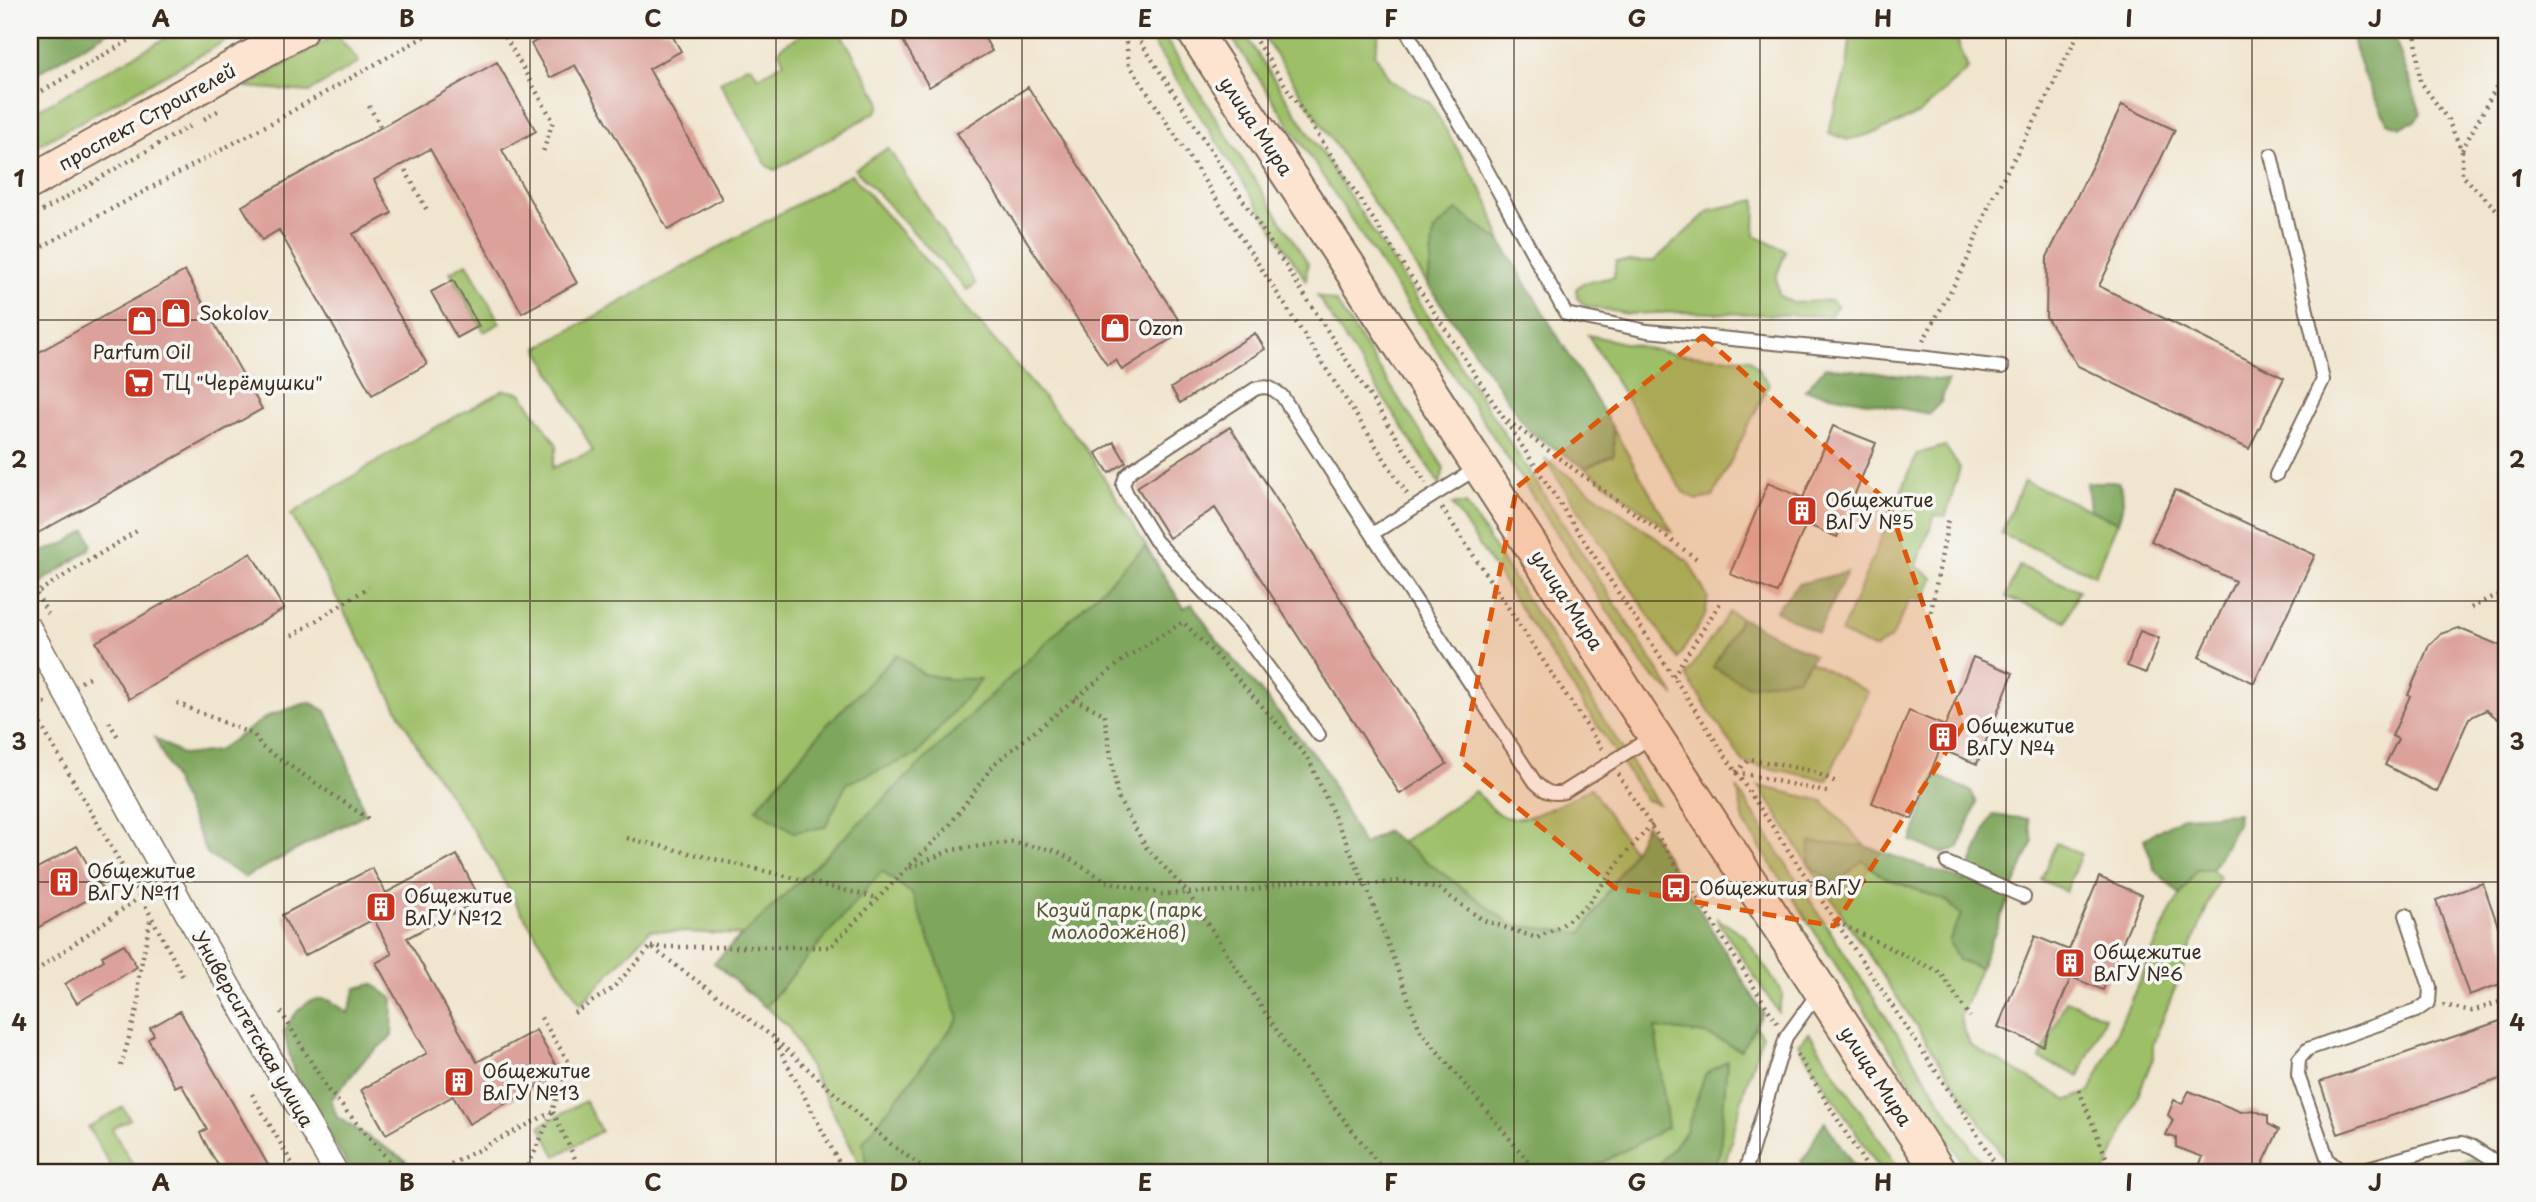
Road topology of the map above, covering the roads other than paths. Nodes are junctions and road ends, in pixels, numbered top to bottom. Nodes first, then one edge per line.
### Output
1 (1193, 30) edge
2 (1406, 30) edge
3 (283, 34) edge
4 (2271, 155) dead end
5 (30, 182) edge
6 (2002, 367) dead end
7 (1480, 467) junction
8 (2276, 475) dead end
9 (1372, 534) junction
10 (30, 629) edge
11 (1319, 735) dead end
12 (1654, 735) junction
13 (1947, 863) dead end
14 (2024, 897) dead end
15 (2406, 915) dead end
16 (1820, 990) junction
17 (2506, 1168) edge
18 (336, 1172) edge
19 (1745, 1172) edge
20 (1939, 1172) edge
21 (2353, 1172) edge

1 - 7 main road, улица Мира
2 - 6 lane
3 - 5 main road, проспект Строителей
4 - 8 lane
7 - 9 lane
7 - 12 main road, улица Мира
9 - 11 lane
9 - 12 lane
10 - 18 street, Университетская улица
12 - 16 main road, улица Мира
13 - 14 lane
15 - 21 lane
16 - 19 lane
16 - 20 main road, улица Мира
17 - 21 lane

